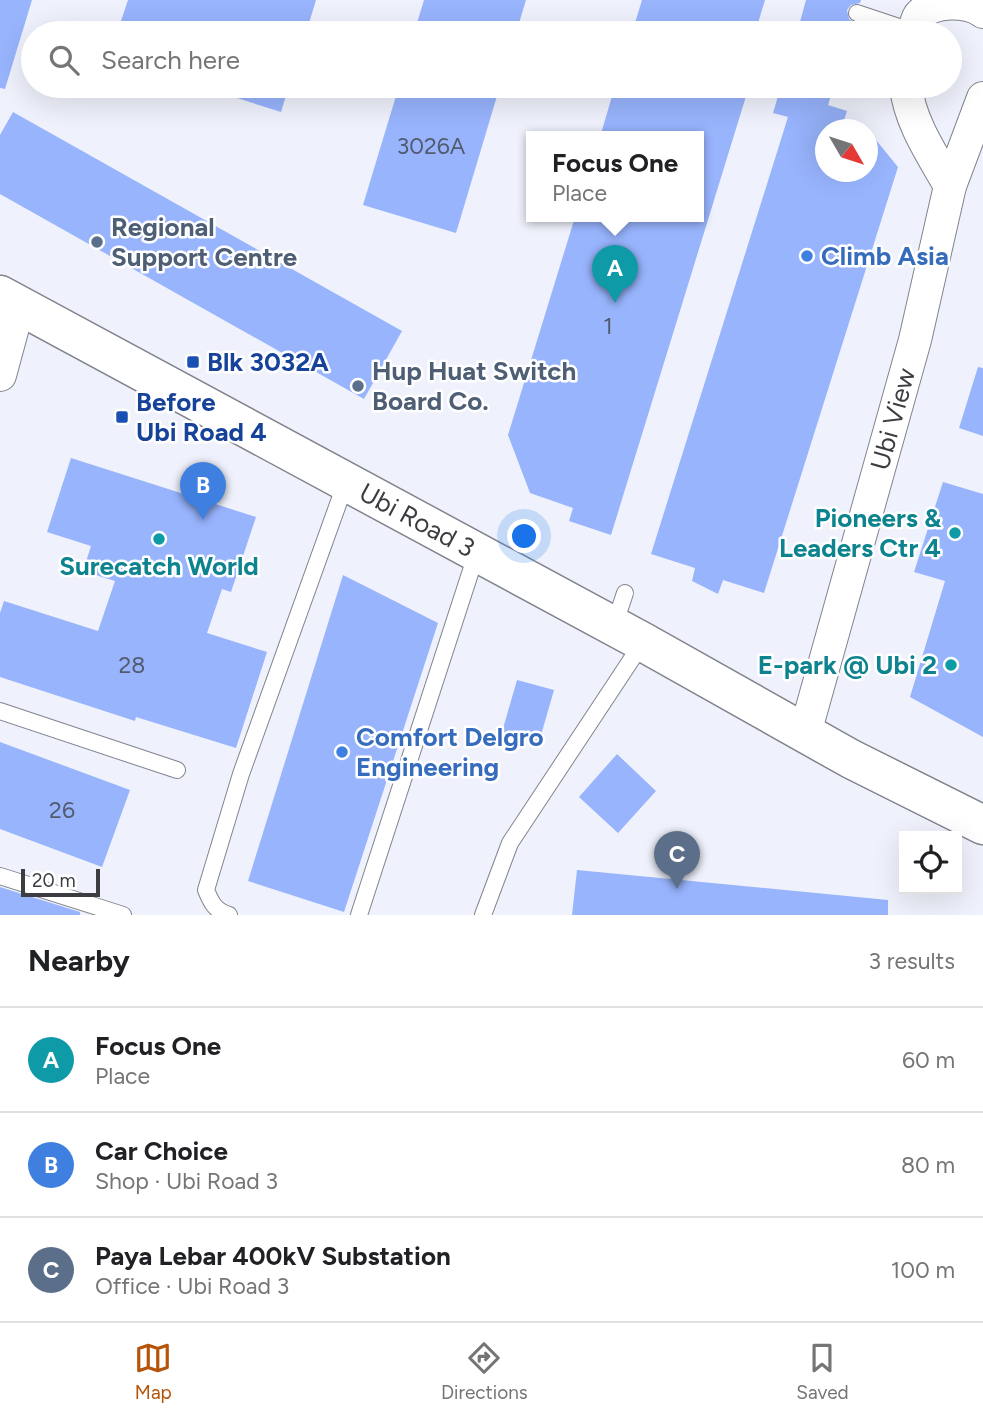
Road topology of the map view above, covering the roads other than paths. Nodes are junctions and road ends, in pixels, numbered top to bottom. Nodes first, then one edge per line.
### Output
1 (983, 12) edge
2 (857, 13) dead end
3 (880, 21) edge
4 (918, 21) edge
5 (907, 98) edge
6 (983, 99) edge
7 (950, 186) junction
8 (10, 300) edge
9 (0, 375) edge
10 (346, 481) junction
11 (477, 552) junction
12 (627, 620) junction
13 (0, 710) edge
14 (805, 733) junction
15 (177, 770) dead end
16 (983, 825) edge
17 (0, 876) edge
18 (123, 915) edge
19 (229, 915) edge
20 (359, 915) edge
21 (483, 915) edge

1 - 4 street
2 - 3 lane
5 - 7 street
6 - 7 street, Ubi View
7 - 14 street, Ubi View
8 - 9 street
8 - 10 street, Ubi Road 3
10 - 11 street, Ubi Road 3
10 - 19 lane
11 - 12 street, Ubi Road 3
11 - 20 lane
12 - 14 street, Ubi Road 3
12 - 21 lane
13 - 15 lane
14 - 16 street, Ubi Road 3
17 - 18 lane

